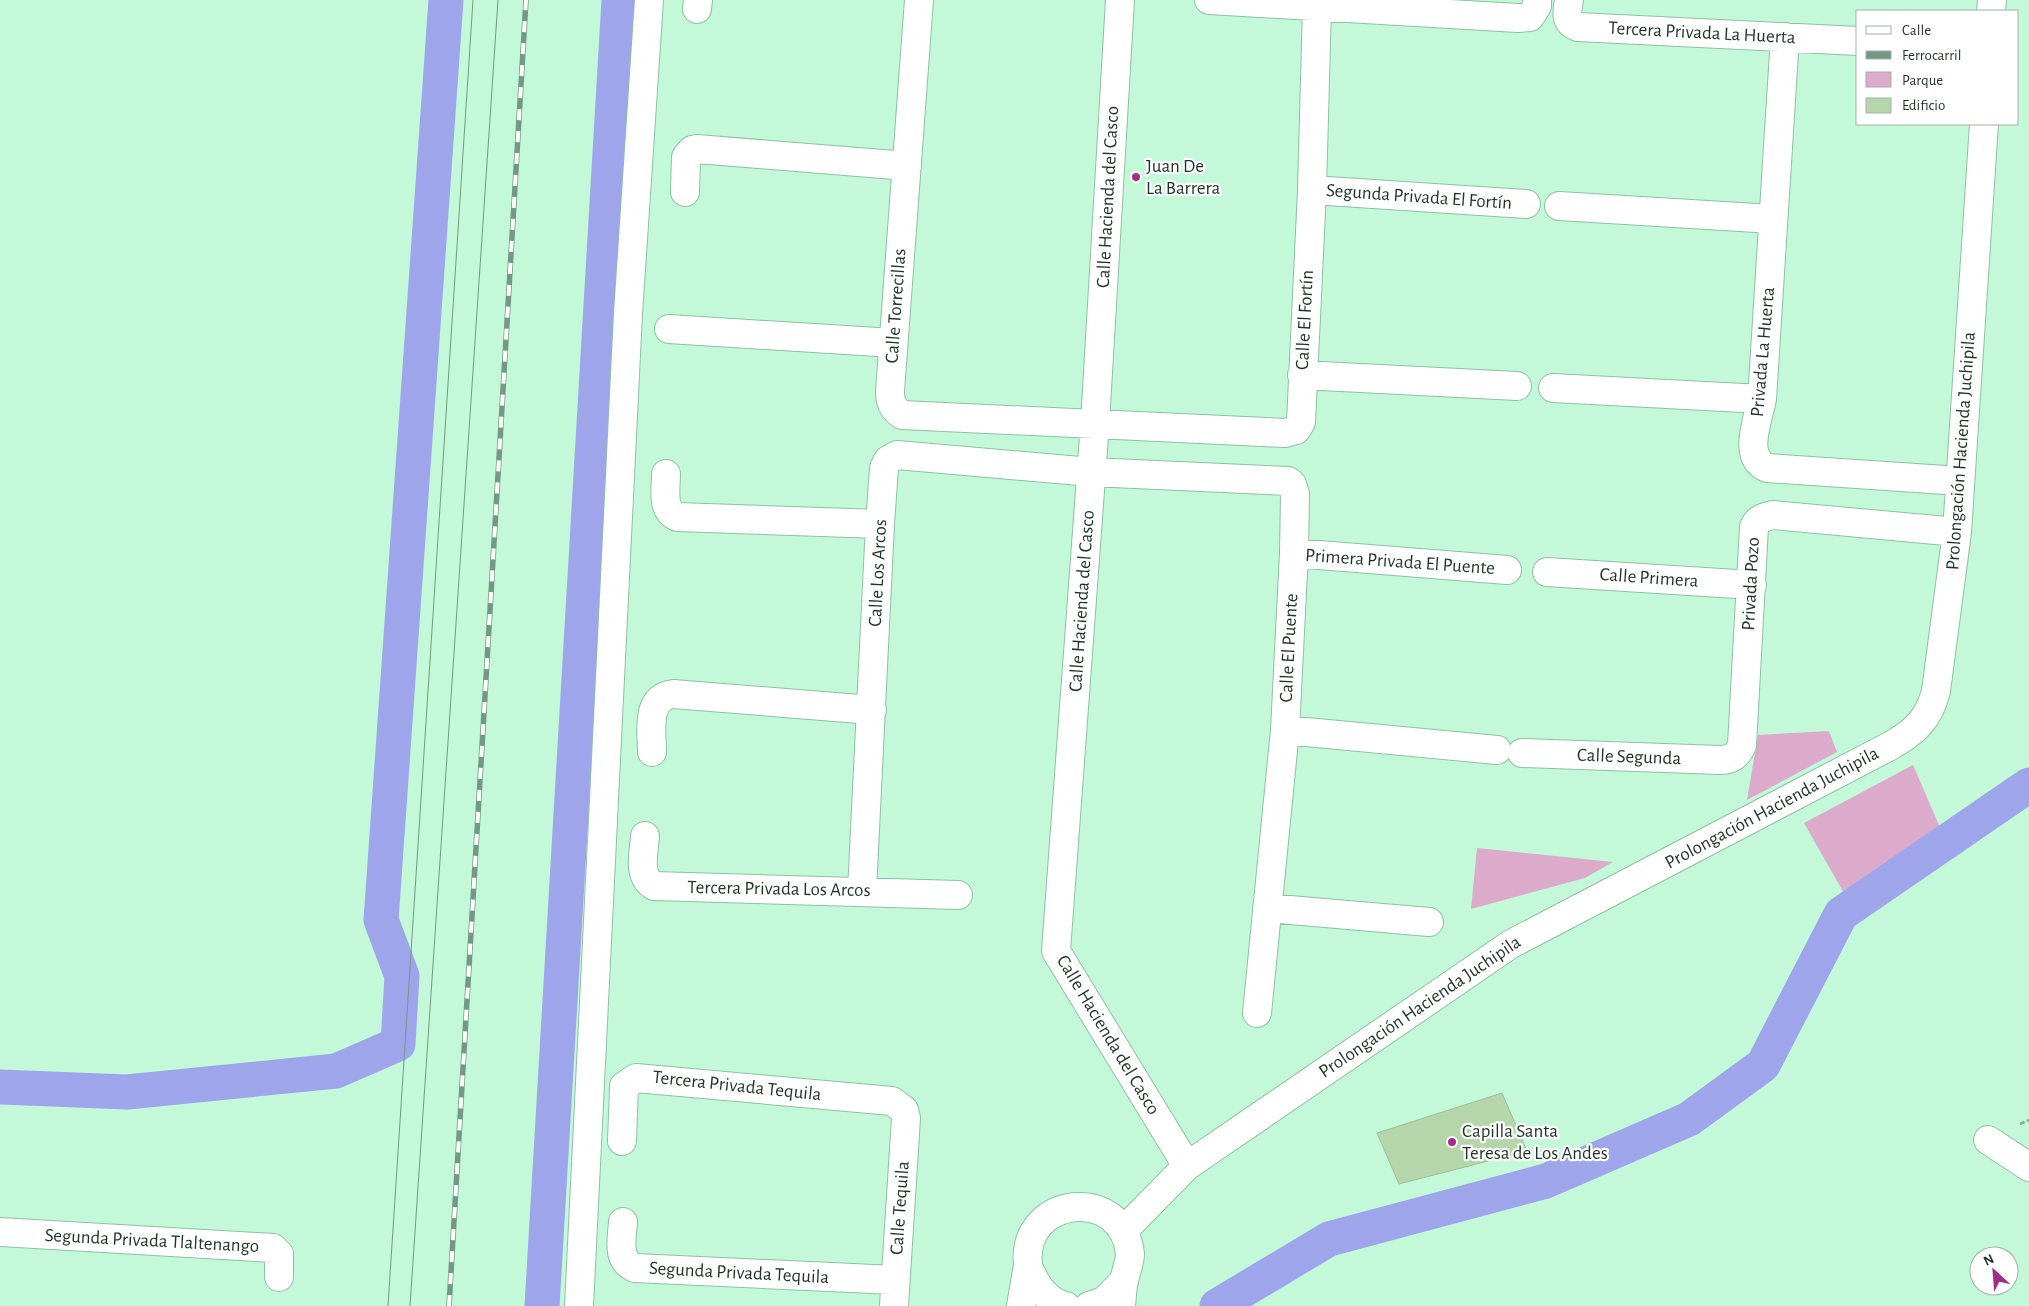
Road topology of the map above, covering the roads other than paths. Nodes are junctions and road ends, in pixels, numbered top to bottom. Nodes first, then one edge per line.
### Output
1 (649, 0) edge
2 (919, 0) edge
3 (1120, 0) edge
4 (1209, 0) edge
5 (1537, 0) edge
6 (1569, 0) edge
7 (1318, 7) junction
8 (1785, 37) junction
9 (1856, 41) edge
10 (1984, 125) edge
11 (907, 166) junction
12 (1312, 190) junction
13 (686, 192) dead end
14 (1526, 204) dead end
15 (1560, 206) dead end
16 (1773, 219) junction
17 (669, 329) dead end
18 (893, 343) junction
19 (1302, 375) junction
20 (1517, 386) dead end
21 (1553, 388) dead end
22 (1762, 399) junction
23 (1095, 423) junction
24 (1091, 472) junction
25 (666, 474) dead end
26 (1960, 480) junction
27 (880, 524) junction
28 (1958, 532) junction
29 (1294, 553) junction
30 (1507, 570) dead end
31 (1546, 572) dead end
32 (1752, 585) junction
33 (872, 710) junction
34 (1284, 730) junction
35 (652, 752) dead end
36 (1734, 757) joint
37 (646, 836) dead end
38 (862, 891) junction
39 (958, 895) dead end
40 (1267, 908) junction
41 (1429, 922) dead end
42 (1257, 1012) dead end
43 (904, 1110) joint
44 (1988, 1140) dead end
45 (622, 1141) dead end
46 (1187, 1166) junction
47 (2029, 1167) edge
48 (623, 1222) dead end
49 (1123, 1231) junction
50 (0, 1232) edge
51 (1028, 1265) junction
52 (279, 1277) dead end
53 (895, 1293) edge
54 (1122, 1294) edge
55 (579, 1306) edge
56 (1021, 1306) edge
57 (1066, 1306) edge
58 (1089, 1306) edge

1 - 55 street
2 - 11 street, Calle Torrecillas
3 - 23 street, Calle Hacienda del Casco
4 - 7 street
5 - 7 street
6 - 8 street, Tercera Privada La Huerta
7 - 12 street, Calle El Fortín
8 - 9 street, Tercera Privada La Huerta
8 - 16 street, Privada La Huerta
10 - 26 street, Prolongación Hacienda Juchipila
11 - 13 street
11 - 18 street, Calle Torrecillas
12 - 14 street, Segunda Privada El Fortín
12 - 19 street, Calle El Fortín
15 - 16 street
16 - 22 street, Privada La Huerta
17 - 18 street
18 - 23 street, Calle Torrecillas
19 - 20 street
19 - 23 street, Calle El Fortín
21 - 22 street
22 - 26 street, Privada La Huerta
23 - 24 street, Calle Hacienda del Casco
24 - 27 street, Calle Los Arcos
24 - 29 street, Calle El Puente
24 - 46 street, Calle Hacienda del Casco
25 - 27 street
26 - 28 street, Prolongación Hacienda Juchipila
27 - 33 street, Calle Los Arcos
28 - 32 street, Privada Pozo
28 - 46 street, Prolongación Hacienda Juchipila
29 - 30 street, Primera Privada El Puente
29 - 34 street, Calle El Puente
31 - 32 street, Calle Primera
32 - 36 street, Privada Pozo
33 - 35 street
33 - 38 street, Calle Los Arcos
34 - 36 street, Calle Segunda
34 - 40 street, Calle El Puente
37 - 38 street, Tercera Privada Los Arcos
38 - 39 street, Tercera Privada Los Arcos
40 - 41 street
40 - 42 street, Calle El Puente
43 - 45 street, Tercera Privada Tequila
43 - 53 street, Calle Tequila
44 - 47 street
46 - 49 street, Prolongación Hacienda Juchipila
48 - 53 street, Segunda Privada Tequila
49 - 51 street
49 - 54 street
50 - 52 street, Segunda Privada Tlaltenango
51 - 56 street
51 - 57 street
54 - 58 street

